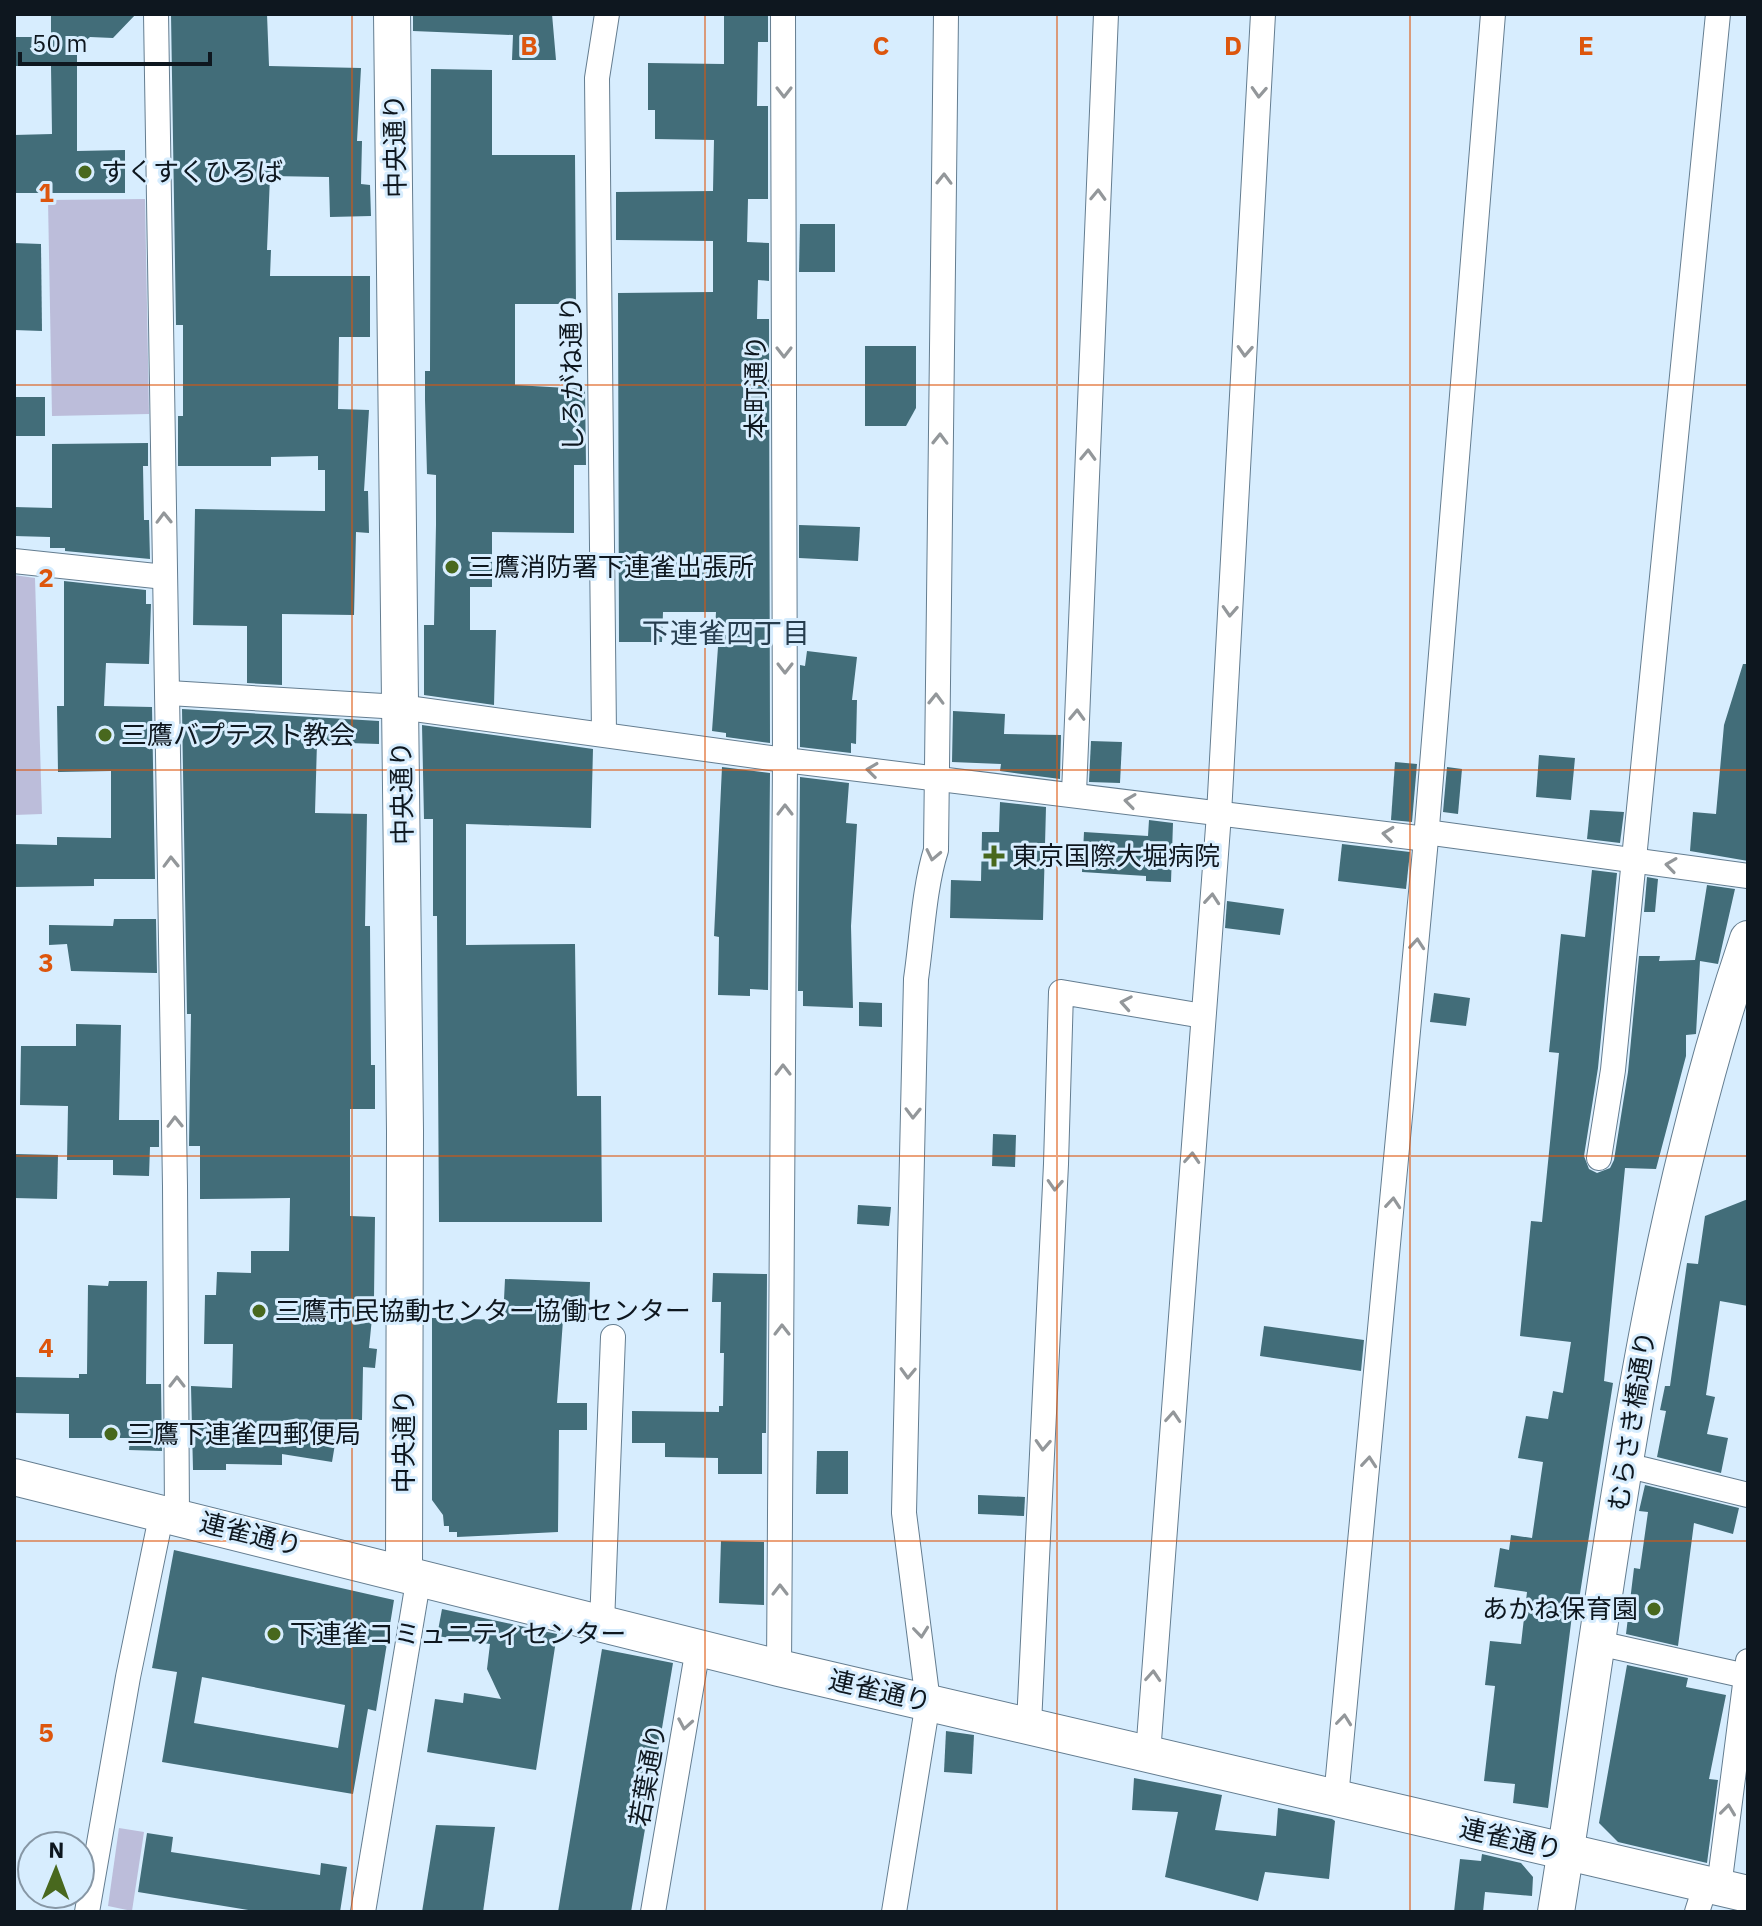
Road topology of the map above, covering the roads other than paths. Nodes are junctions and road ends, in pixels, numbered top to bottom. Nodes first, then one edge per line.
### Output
1 (156, 14) edge
2 (392, 14) edge
3 (607, 14) edge
4 (783, 14) edge
5 (946, 14) edge
6 (1106, 14) edge
7 (1263, 14) edge
8 (1493, 14) edge
9 (1718, 14) edge
10 (14, 561) edge
11 (165, 577) junction
12 (169, 693) junction
13 (400, 707) junction
14 (604, 734) junction
15 (785, 760) junction
16 (935, 777) junction
17 (1074, 793) junction
18 (1219, 814) junction
19 (1426, 839) junction
20 (1633, 860) junction
21 (1748, 876) edge
22 (1748, 939) edge
23 (1203, 1016) junction
24 (1599, 1158) dead end
25 (613, 1337) dead end
26 (1642, 1469) dead end
27 (14, 1477) edge
28 (1748, 1495) edge
29 (169, 1514) junction
30 (411, 1574) junction
31 (602, 1624) junction
32 (1598, 1643) junction
33 (698, 1648) junction
34 (779, 1668) junction
35 (1747, 1668) edge
36 (928, 1702) junction
37 (1029, 1724) junction
38 (1148, 1754) junction
39 (1336, 1798) junction
40 (1567, 1852) junction
41 (1717, 1894) edge
42 (87, 1912) edge
43 (363, 1912) edge
44 (653, 1912) edge
45 (894, 1912) edge
46 (1556, 1912) edge

11 -> 1 street
2 - 13 street, 中央通り
3 - 14 street, しろがね通り
4 -> 15 street, 本町通り
16 -> 5 street
17 -> 6 street
7 -> 18 street
8 - 19 street
9 - 20 street
10 - 11 street
11 - 12 street
12 - 13 street
29 -> 12 street
13 - 14 street
13 - 30 street, 中央通り
14 - 15 street
16 -> 15 street
34 -> 15 street, 本町通り
16 - 17 street
16 -> 36 street
18 -> 17 street
19 -> 18 street
23 -> 18 street
19 - 20 street
39 -> 19 street
21 -> 20 street
20 - 24 street
22 - 32 street, むらさき橋通り
23 -> 37 street
38 -> 23 street
25 - 31 street
26 - 28 street
27 - 29 street, 連雀通り
29 - 30 street, 連雀通り
29 - 42 street
30 - 31 street, 連雀通り
30 - 43 street
31 - 33 street, 連雀通り
32 - 35 street
32 - 40 street, むらさき橋通り
33 - 34 street, 連雀通り
33 -> 44 street, 若葉通り
34 - 36 street, 連雀通り
41 -> 35 street
36 - 37 street, 連雀通り
36 - 45 street
37 - 38 street, 連雀通り
38 - 39 street, 連雀通り
39 - 40 street, 連雀通り
40 - 41 street, 連雀通り
40 - 46 street, むらさき橋通り

